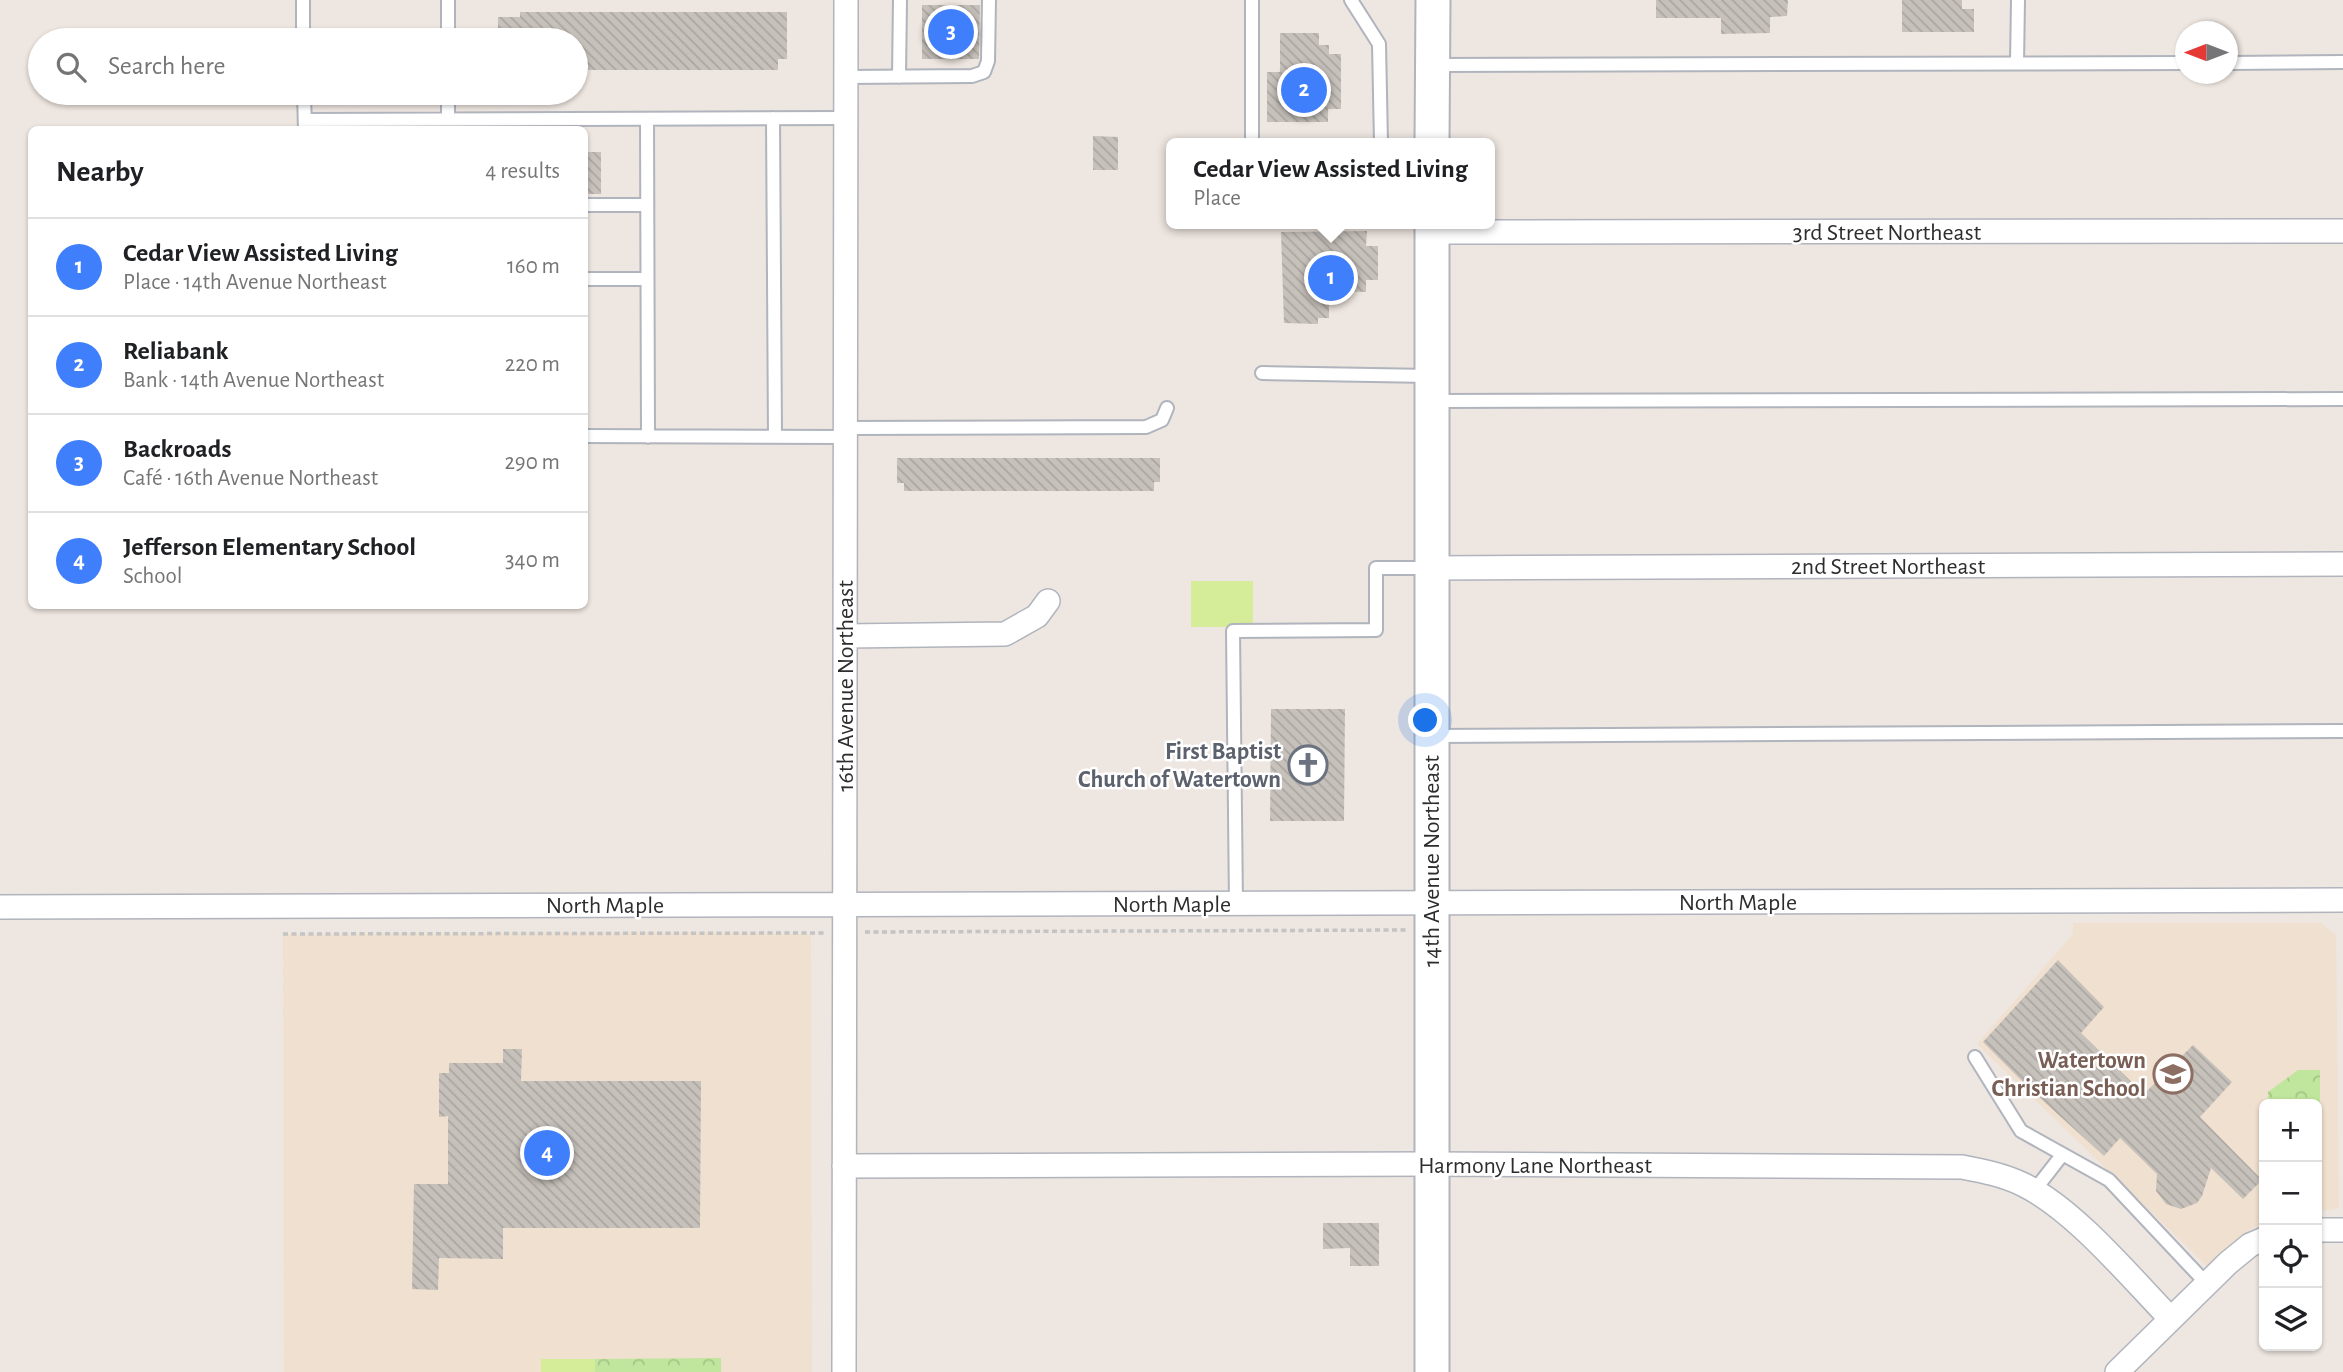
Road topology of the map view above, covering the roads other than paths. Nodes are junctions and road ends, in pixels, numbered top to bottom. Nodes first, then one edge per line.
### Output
1 (303, 0) edge
2 (448, 0) edge
3 (846, 0) edge
4 (900, 0) edge
5 (989, 0) edge
6 (1252, 0) edge
7 (1352, 0) edge
8 (1433, 0) edge
9 (2018, 0) edge
10 (303, 28) edge
11 (448, 28) edge
12 (2343, 62) edge
13 (2017, 63) junction
14 (2175, 63) edge
15 (2238, 63) edge
16 (1433, 65) junction
17 (899, 77) junction
18 (846, 78) junction
19 (304, 105) edge
20 (448, 105) edge
21 (773, 118) junction
22 (846, 118) junction
23 (448, 119) junction
24 (647, 119) junction
25 (305, 125) edge
26 (1252, 138) edge
27 (1381, 138) edge
28 (1432, 138) edge
29 (588, 205) edge
30 (647, 205) junction
31 (1495, 228) edge
32 (1432, 229) edge
33 (2343, 231) edge
34 (588, 279) edge
35 (647, 279) junction
36 (1262, 373) dead end
37 (1432, 388) junction
38 (2343, 399) edge
39 (1167, 408) dead end
40 (846, 433) junction
41 (588, 436) edge
42 (648, 437) junction
43 (775, 437) junction
44 (2343, 564) edge
45 (1433, 568) junction
46 (1048, 601) dead end
47 (846, 636) junction
48 (2343, 731) edge
49 (1432, 736) junction
50 (2343, 900) edge
51 (844, 904) junction
52 (1236, 904) junction
53 (1431, 904) junction
54 (0, 906) edge
55 (1975, 1057) dead end
56 (2062, 1155) junction
57 (1431, 1164) junction
58 (844, 1166) junction
59 (2034, 1191) junction
60 (2322, 1230) edge
61 (2343, 1230) edge
62 (2259, 1241) edge
63 (2206, 1283) junction
64 (2171, 1319) junction
65 (844, 1372) edge
66 (1432, 1372) edge
67 (2118, 1372) edge

1 - 10 lane
2 - 11 lane
3 - 18 street, 16th Avenue Northeast
4 - 17 lane
5 - 17 lane
6 - 26 lane
7 - 27 lane
8 - 16 main road
9 - 13 lane
12 - 15 lane
13 - 14 lane
13 - 16 lane
16 - 28 main road
17 - 18 lane
18 - 22 street, 16th Avenue Northeast
19 - 25 lane
20 - 23 lane
21 - 22 lane
21 - 24 lane
21 - 43 lane
22 - 40 street, 16th Avenue Northeast
23 - 24 lane
23 - 25 lane
24 - 30 lane
29 - 30 lane
30 - 35 lane
31 - 33 street, 3rd Street Northeast
32 - 37 main road, 14th Avenue Northeast
34 - 35 lane
35 - 42 lane
36 - 37 lane
37 - 38 lane
37 - 45 main road, 14th Avenue Northeast
39 - 40 lane
40 - 43 lane
40 - 47 street, 16th Avenue Northeast
41 - 42 lane
42 - 43 lane
44 - 45 street, 2nd Street Northeast
45 - 49 main road, 14th Avenue Northeast
45 - 52 lane
46 - 47 street
47 - 51 street, 16th Avenue Northeast
48 - 49 lane
49 - 53 main road, 14th Avenue Northeast
50 - 53 street, North Maple
51 - 52 street, North Maple
51 - 54 street, North Maple
51 - 58 street, 16th Avenue Northeast
52 - 53 street, North Maple
53 - 57 main road, 14th Avenue Northeast
55 - 56 lane
56 - 59 lane
56 - 63 lane
57 - 58 street, Harmony Lane Northeast
57 - 59 street, Harmony Lane Northeast
57 - 66 main road, 14th Avenue Northeast
58 - 65 street, 16th Avenue Northeast
59 - 64 street, Harmony Lane Northeast
60 - 61 street
62 - 63 street
63 - 64 street
64 - 67 street

